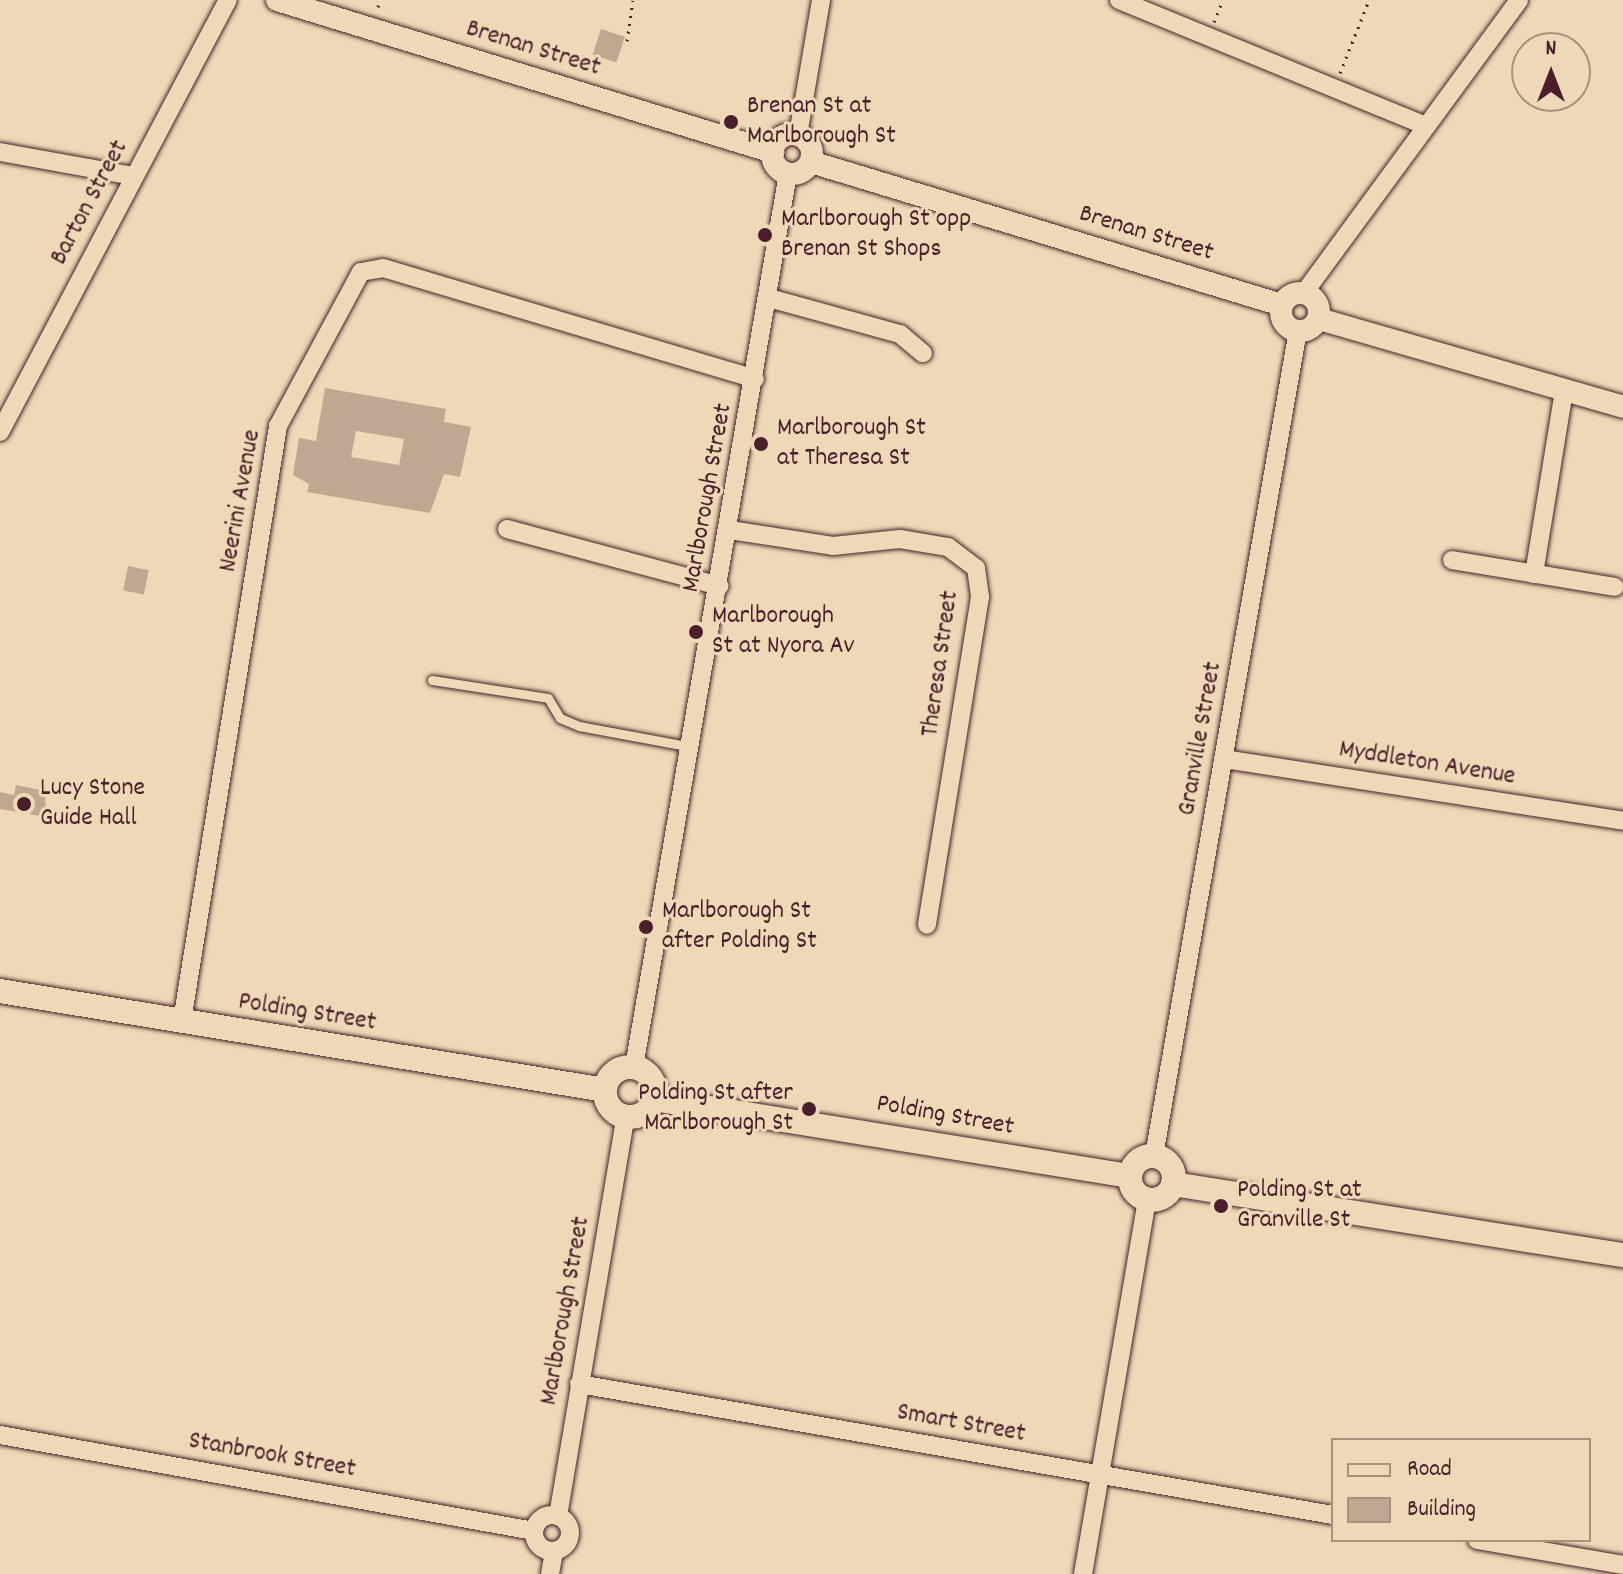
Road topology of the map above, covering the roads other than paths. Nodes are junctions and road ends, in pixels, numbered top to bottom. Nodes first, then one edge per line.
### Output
1 (228, 0) edge
2 (277, 0) edge
3 (821, 0) edge
4 (1119, 0) edge
5 (1519, 0) edge
6 (1426, 126) junction
7 (798, 135) junction
8 (0, 152) edge
9 (773, 152) junction
10 (811, 162) junction
11 (788, 174) junction
12 (134, 176) junction
13 (1304, 293) junction
14 (769, 298) junction
15 (1282, 305) junction
16 (1319, 319) junction
17 (1298, 330) junction
18 (923, 353) dead end
19 (755, 379) junction
20 (1564, 390) junction
21 (1623, 407) edge
22 (0, 432) edge
23 (507, 529) dead end
24 (730, 530) junction
25 (1452, 560) dead end
26 (1534, 574) junction
27 (719, 586) junction
28 (1615, 587) dead end
29 (432, 680) dead end
30 (692, 747) junction
31 (1224, 759) junction
32 (1623, 821) edge
33 (927, 925) dead end
34 (0, 991) edge
35 (182, 1021) junction
36 (634, 1067) junction
37 (605, 1090) junction
38 (654, 1099) junction
39 (626, 1116) junction
40 (1154, 1156) junction
41 (1130, 1176) junction
42 (1173, 1184) junction
43 (1147, 1200) junction
44 (1623, 1255) edge
45 (579, 1384) junction
46 (0, 1435) edge
47 (1099, 1475) junction
48 (1331, 1515) edge
49 (558, 1516) junction
50 (534, 1531) junction
51 (1489, 1542) edge
52 (554, 1551) junction
53 (1623, 1565) edge
54 (550, 1574) edge
55 (1083, 1574) edge

1 - 12 street, Barton Street
2 - 9 street, Brenan Street
3 - 7 street
4 - 6 street
5 - 6 street
6 - 13 street
7 - 9 street
7 - 10 street
8 - 12 street
9 - 11 street
10 - 11 street
10 - 15 street, Brenan Street
11 - 14 street, Marlborough Street
12 - 22 street, Barton Street
13 - 15 street
13 - 16 street
14 - 18 street
14 - 19 street, Marlborough Street
15 - 17 street
16 - 17 street
16 - 20 street
17 - 31 street, Granville Street
19 - 24 street, Marlborough Street
19 - 35 street, Neerini Avenue
20 - 21 street
20 - 26 street
23 - 27 street
24 - 27 street, Marlborough Street
24 - 33 street, Theresa Street
25 - 26 street
26 - 28 street
27 - 30 street, Marlborough Street
29 - 30 lane
30 - 36 street, Marlborough Street
31 - 32 street, Myddleton Avenue
31 - 40 street, Granville Street
34 - 35 main road, Polding Street
35 - 37 main road, Polding Street
36 - 37 main road
36 - 38 main road
37 - 39 main road
38 - 39 main road
38 - 41 main road, Polding Street
39 - 45 street, Marlborough Street
40 - 41 main road
40 - 42 main road
41 - 43 main road
42 - 43 main road
42 - 44 main road
43 - 47 street
45 - 47 street, Smart Street
45 - 49 street, Marlborough Street
46 - 50 street, Stanbrook Street
47 - 48 street, Smart Street
47 - 55 street
49 - 50 street
49 - 52 street
50 - 52 street
51 - 53 street
52 - 54 street

